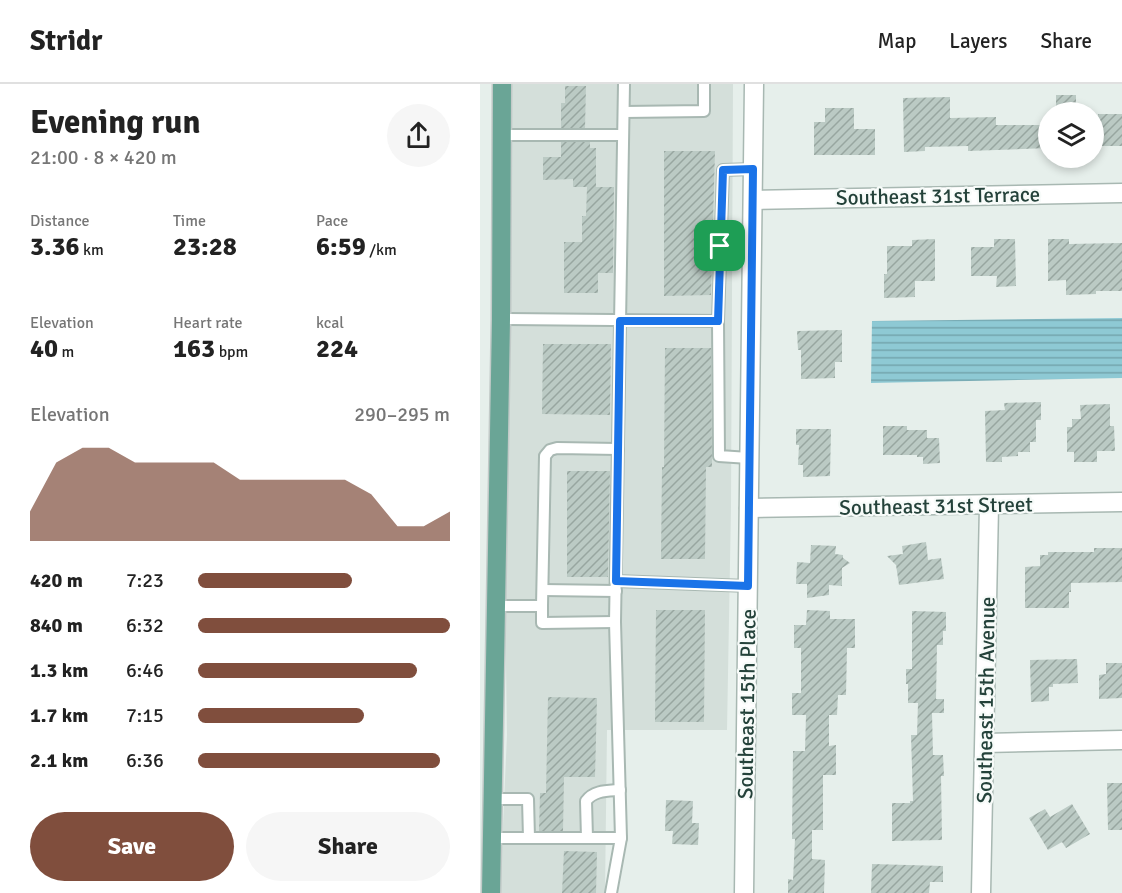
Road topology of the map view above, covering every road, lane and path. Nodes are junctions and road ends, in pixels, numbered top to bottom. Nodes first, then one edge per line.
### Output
1 (502, 84) edge
2 (624, 84) edge
3 (704, 84) edge
4 (754, 84) edge
5 (624, 112) junction
6 (502, 135) junction
7 (623, 135) junction
8 (753, 169) junction
9 (1122, 193) edge
10 (754, 200) junction
11 (501, 320) junction
12 (620, 321) junction
13 (718, 321) junction
14 (618, 449) junction
15 (749, 458) junction
16 (1122, 502) edge
17 (989, 506) junction
18 (749, 508) junction
19 (616, 586) junction
20 (748, 586) junction
21 (543, 591) junction
22 (496, 606) junction
23 (542, 606) junction
24 (615, 622) junction
25 (1122, 740) edge
26 (985, 743) junction
27 (620, 790) junction
28 (493, 799) junction
29 (492, 838) junction
30 (529, 838) junction
31 (587, 838) junction
32 (621, 838) junction
33 (491, 893) edge
34 (611, 893) edge
35 (744, 893) edge
36 (981, 893) edge

1 - 6 main road
2 - 5 lane
3 - 5 lane
4 - 8 street, Southeast 15th Place
5 - 7 lane
6 - 7 lane
6 - 11 main road
7 - 12 lane
8 - 10 street, Southeast 15th Place
8 - 13 lane
9 - 10 street, Southeast 31st Terrace
10 - 15 street, Southeast 15th Place
11 - 12 lane
11 - 22 main road
12 - 13 lane
12 - 14 lane
13 - 15 lane
14 - 19 lane
14 - 21 lane
15 - 18 street, Southeast 15th Place
16 - 17 street, Southeast 31st Street
17 - 18 street, Southeast 31st Street
17 - 26 street, Southeast 15th Avenue
18 - 20 street, Southeast 15th Place
19 - 20 lane
19 - 21 lane
19 - 24 lane
20 - 35 street, Southeast 15th Place
21 - 23 lane
22 - 23 lane
22 - 28 main road
23 - 24 lane
24 - 27 lane
25 - 26 street
26 - 36 street, Southeast 15th Avenue
27 - 31 lane
27 - 32 lane
28 - 29 main road
28 - 30 lane
29 - 30 lane
29 - 33 main road
30 - 31 lane
31 - 32 lane
32 - 34 lane

